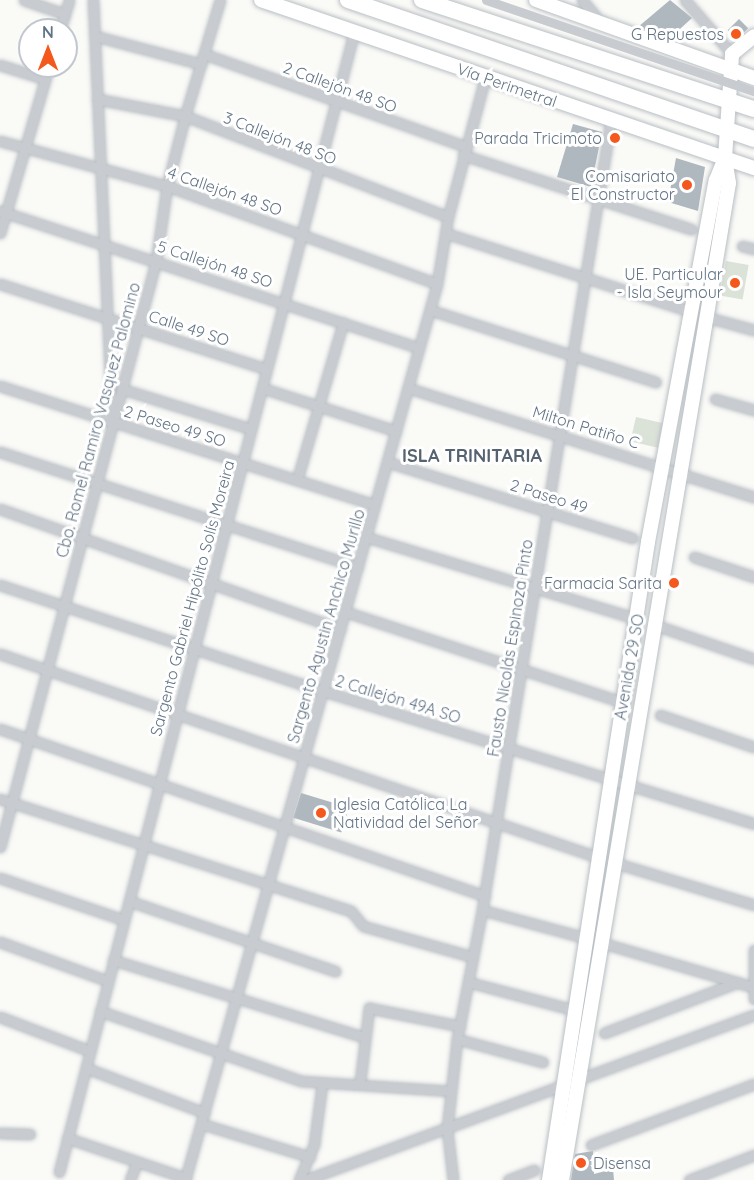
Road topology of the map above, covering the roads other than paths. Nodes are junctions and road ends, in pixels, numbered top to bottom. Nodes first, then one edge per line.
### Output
1 (24, 0) edge
2 (69, 0) edge
3 (93, 0) edge
4 (220, 0) edge
5 (261, 0) edge
6 (348, 0) edge
7 (422, 0) edge
8 (486, 0) edge
9 (536, 0) edge
10 (685, 0) edge
11 (583, 1) edge
12 (65, 14) junction
13 (64, 18) edge
14 (598, 19) junction
15 (354, 32) junction
16 (95, 36) junction
17 (754, 36) edge
18 (204, 54) junction
19 (732, 54) junction
20 (201, 64) junction
21 (0, 65) edge
22 (731, 70) junction
23 (485, 78) junction
24 (754, 78) edge
25 (45, 79) joint
26 (754, 91) edge
27 (97, 99) junction
28 (336, 102) junction
29 (731, 102) junction
30 (754, 109) edge
31 (185, 116) junction
32 (611, 120) junction
33 (727, 129) junction
34 (754, 139) edge
35 (0, 141) edge
36 (26, 150) junction
37 (464, 151) junction
38 (725, 158) junction
39 (754, 168) edge
40 (318, 169) junction
41 (100, 171) junction
42 (167, 186) junction
43 (598, 202) junction
44 (3, 212) edge
45 (448, 217) junction
46 (691, 229) dead end
47 (0, 232) edge
48 (302, 233) junction
49 (445, 233) junction
50 (107, 244) junction
51 (742, 246) dead end
52 (754, 249) edge
53 (156, 261) junction
54 (586, 276) junction
55 (0, 284) edge
56 (437, 284) junction
57 (284, 302) junction
58 (430, 310) junction
59 (692, 312) junction
60 (108, 317) junction
61 (706, 317) junction
62 (343, 323) junction
63 (138, 327) junction
64 (754, 330) edge
65 (419, 348) junction
66 (573, 356) junction
67 (267, 369) junction
68 (656, 382) dead end
69 (0, 386) edge
70 (262, 387) junction
71 (408, 388) junction
72 (122, 389) junction
73 (715, 399) dead end
74 (318, 406) junction
75 (754, 410) edge
76 (113, 423) junction
77 (251, 429) junction
78 (396, 431) junction
79 (560, 435) junction
80 (0, 452) edge
81 (243, 461) junction
82 (387, 462) junction
83 (663, 466) junction
84 (678, 471) junction
85 (297, 480) junction
86 (97, 483) junction
87 (754, 497) edge
88 (375, 505) junction
89 (0, 509) edge
90 (548, 512) junction
91 (227, 522) junction
92 (366, 537) junction
93 (633, 538) dead end
94 (82, 539) junction
95 (694, 557) dead end
96 (358, 567) junction
97 (754, 577) edge
98 (211, 583) junction
99 (0, 585) edge
100 (535, 586) junction
101 (63, 608) junction
102 (345, 612) junction
103 (638, 619) junction
104 (652, 624) junction
105 (341, 629) junction
106 (194, 650) junction
107 (0, 654) edge
108 (754, 659) edge
109 (522, 669) junction
110 (47, 670) junction
111 (323, 691) junction
112 (622, 702) junction
113 (178, 713) junction
114 (660, 715) dead end
115 (0, 729) edge
116 (29, 739) junction
117 (754, 747) edge
118 (509, 749) junction
119 (305, 758) junction
120 (159, 783) junction
121 (618, 783) junction
122 (0, 798) edge
123 (12, 803) junction
124 (496, 823) junction
125 (754, 824) edge
126 (285, 828) junction
127 (143, 845) junction
128 (0, 847) edge
129 (606, 860) junction
130 (0, 878) edge
131 (269, 886) junction
132 (484, 896) junction
133 (129, 901) junction
134 (754, 905) edge
135 (482, 910) junction
136 (124, 920) junction
137 (592, 940) junction
138 (0, 942) edge
139 (252, 944) junction
140 (754, 950) edge
141 (473, 957) junction
142 (113, 960) junction
143 (335, 971) dead end
144 (108, 981) junction
145 (468, 982) junction
146 (738, 982) junction
147 (753, 987) edge
148 (754, 999) edge
149 (237, 1001) junction
150 (574, 1010) junction
151 (100, 1011) junction
152 (754, 1015) edge
153 (0, 1017) edge
154 (460, 1026) junction
155 (604, 1033) dead end
156 (363, 1037) junction
157 (457, 1039) junction
158 (90, 1051) junction
159 (222, 1053) junction
160 (543, 1062) dead end
161 (86, 1068) junction
162 (754, 1075) edge
163 (575, 1079) junction
164 (360, 1082) junction
165 (322, 1084) junction
166 (754, 1085) edge
167 (561, 1086) junction
168 (450, 1091) junction
169 (206, 1113) junction
170 (202, 1124) junction
171 (447, 1128) junction
172 (0, 1133) edge
173 (30, 1134) dead end
174 (67, 1138) junction
175 (591, 1145) dead end
176 (754, 1155) edge
177 (310, 1156) junction
178 (137, 1162) junction
179 (534, 1170) dead end
180 (58, 1172) dead end
181 (185, 1179) edge
182 (130, 1180) edge
183 (298, 1180) edge
184 (304, 1180) edge
185 (453, 1180) edge
186 (508, 1180) edge
187 (549, 1180) edge
188 (562, 1180) edge
189 (689, 1180) edge

1 - 12 street
2 - 12 street
3 - 16 street
4 - 18 street, Cbo. Romel Ramiro Vasquez Palomino
5 - 15 street, Vía Perimetral
6 - 33 highway, Vía Perimetral
7 - 29 highway
8 - 26 street, bridge
9 - 14 street
10 - 19 street
11 - 14 street
12 - 13 street
14 - 22 street
15 - 23 street, Vía Perimetral
15 - 28 street, Sargento Gabriel Hipólito Solís Moreira
16 - 20 street
16 - 27 street
17 - 19 street
18 - 20 street, Cbo. Romel Ramiro Vasquez Palomino
18 - 28 street, 2 Callejón 48 SO
19 - 22 street, Avenida 29 SO
20 - 31 street, Cbo. Romel Ramiro Vasquez Palomino
21 - 25 street
22 - 24 street
22 - 29 street, Avenida 29 SO
23 - 32 street, Vía Perimetral
23 - 37 street, Sargento Agustin Anchico Murillo
25 - 36 street
27 - 31 street, 3 Callejón 48 SO
27 - 41 street
28 - 37 street, 2 Callejón 48 SO
28 - 40 street, Sargento Gabriel Hipólito Solís Moreira
29 - 30 highway
29 - 33 street, Avenida 29 SO
31 - 40 street, 3 Callejón 48 SO
31 - 42 street, Cbo. Romel Ramiro Vasquez Palomino
32 - 38 street, Vía Perimetral
32 - 43 street, Fausto Nicolás Espinoza Pinto
33 - 34 highway, Vía Perimetral
33 - 38 street, Avenida 29 SO
35 - 36 street, 4 Callejón 48 SO
36 - 41 street, 4 Callejón 48 SO
36 - 44 street
37 - 43 street, 2 Callejón 48 SO
37 - 45 street, Sargento Agustin Anchico Murillo
38 - 39 street, Vía Perimetral
38 - 59 street, Avenida 29 SO
38 - 61 street, Avenida 29 SO
40 - 45 street, 3 Callejón 48 SO
40 - 48 street, Sargento Gabriel Hipólito Solís Moreira
41 - 42 street, 4 Callejón 48 SO
41 - 50 street
42 - 48 street, 4 Callejón 48 SO
42 - 53 street, Cbo. Romel Ramiro Vasquez Palomino
43 - 46 street, 2 Callejón 48 SO
43 - 54 street, Fausto Nicolás Espinoza Pinto
44 - 47 street
44 - 50 street, 5 Callejón 48 SO
45 - 49 street, Sargento Agustin Anchico Murillo
48 - 56 street, 4 Callejón 48 SO
48 - 57 street, Sargento Gabriel Hipólito Solís Moreira
49 - 54 street
49 - 56 street, Sargento Agustin Anchico Murillo
50 - 53 street, 5 Callejón 48 SO
50 - 60 street
51 - 52 street
53 - 57 street, 5 Callejón 48 SO
53 - 63 street, Cbo. Romel Ramiro Vasquez Palomino
54 - 59 street
54 - 66 street, Fausto Nicolás Espinoza Pinto
55 - 60 street, Calle 49 SO
56 - 58 street, Sargento Agustin Anchico Murillo
57 - 62 street, 5 Callejón 48 SO
57 - 67 street, Sargento Gabriel Hipólito Solís Moreira
58 - 65 street, Sargento Agustin Anchico Murillo
58 - 66 street
59 - 83 street, Avenida 29 SO
60 - 63 street, Calle 49 SO
60 - 76 street
61 - 64 street
61 - 84 street, Avenida 29 SO
62 - 65 street, 5 Callejón 48 SO
62 - 74 street
63 - 67 street, Calle 49 SO
63 - 72 street, Cbo. Romel Ramiro Vasquez Palomino
65 - 71 street, Sargento Agustin Anchico Murillo
66 - 68 street
66 - 79 street, Fausto Nicolás Espinoza Pinto
67 - 70 street, Sargento Gabriel Hipólito Solís Moreira
69 - 76 street, 2 Paseo 49 SO
70 - 74 street
70 - 77 street, Sargento Gabriel Hipólito Solís Moreira
71 - 78 street, Sargento Agustin Anchico Murillo
71 - 79 street, Milton Patiño C
72 - 76 street, Cbo. Romel Ramiro Vasquez Palomino
72 - 77 street
73 - 75 street
74 - 78 street
74 - 85 street
76 - 81 street, 2 Paseo 49 SO
76 - 86 street, Cbo. Romel Ramiro Vasquez Palomino
77 - 81 street, Sargento Gabriel Hipólito Solís Moreira
78 - 82 street, Sargento Agustin Anchico Murillo
79 - 83 street, Milton Patiño C
79 - 90 street, Fausto Nicolás Espinoza Pinto
80 - 86 street
81 - 85 street, 2 Paseo 49 SO
81 - 91 street, Sargento Gabriel Hipólito Solís Moreira
82 - 88 street, Sargento Agustin Anchico Murillo
82 - 90 street, 2 Paseo 49
83 - 84 street, Milton Patiño C
83 - 103 street, Avenida 29 SO
84 - 87 street, Milton Patiño C
84 - 104 street, Avenida 29 SO
85 - 88 street, 2 Paseo 49 SO
86 - 91 street
86 - 94 street, Cbo. Romel Ramiro Vasquez Palomino
88 - 92 street, Sargento Agustin Anchico Murillo
89 - 94 street
90 - 93 street, 2 Paseo 49
90 - 100 street, Fausto Nicolás Espinoza Pinto
91 - 96 street
91 - 98 street, Sargento Gabriel Hipólito Solís Moreira
92 - 96 street, Sargento Agustin Anchico Murillo
92 - 100 street
94 - 98 street
94 - 101 street, Cbo. Romel Ramiro Vasquez Palomino
95 - 97 street
96 - 102 street, Sargento Agustin Anchico Murillo
98 - 105 street
98 - 106 street, Sargento Gabriel Hipólito Solís Moreira
99 - 101 street, 2 Callejón 49A SO
100 - 103 street
100 - 109 street, Fausto Nicolás Espinoza Pinto
101 - 106 street, 2 Callejón 49A SO
101 - 110 street, Cbo. Romel Ramiro Vasquez Palomino
102 - 105 street, Sargento Agustin Anchico Murillo
102 - 109 street
103 - 112 street, Avenida 29 SO
104 - 108 street
104 - 121 street, Avenida 29 SO
105 - 111 street, Sargento Agustin Anchico Murillo
106 - 111 street, 2 Callejón 49A SO
106 - 113 street, Sargento Gabriel Hipólito Solís Moreira
107 - 110 street
109 - 112 street
109 - 118 street, Fausto Nicolás Espinoza Pinto
110 - 113 street
110 - 116 street, Cbo. Romel Ramiro Vasquez Palomino
111 - 118 street, 2 Callejón 49A SO
111 - 119 street, Sargento Agustin Anchico Murillo
112 - 121 street, Avenida 29 SO
113 - 119 street
113 - 120 street, Sargento Gabriel Hipólito Solís Moreira
114 - 117 street
115 - 116 street
116 - 120 street
116 - 123 street, Cbo. Romel Ramiro Vasquez Palomino
118 - 121 street, 2 Callejón 49A SO
118 - 124 street, Fausto Nicolás Espinoza Pinto
119 - 124 street
119 - 126 street, Sargento Agustin Anchico Murillo
120 - 126 street
120 - 127 street, Sargento Gabriel Hipólito Solís Moreira
121 - 125 street, 2 Callejón 49A SO
121 - 129 street, Avenida 29 SO
122 - 123 street
123 - 127 street
123 - 128 street, Cbo. Romel Ramiro Vasquez Palomino
124 - 129 street
124 - 132 street, Fausto Nicolás Espinoza Pinto
126 - 131 street, Sargento Agustin Anchico Murillo
126 - 132 street
127 - 131 street
127 - 133 street, Sargento Gabriel Hipólito Solís Moreira
129 - 134 street
129 - 137 street, Avenida 29 SO
130 - 136 street
131 - 139 street, Sargento Agustin Anchico Murillo
131 - 141 street
132 - 135 street, Fausto Nicolás Espinoza Pinto
133 - 136 street, Sargento Gabriel Hipólito Solís Moreira
133 - 139 street
135 - 137 street
135 - 141 street, Fausto Nicolás Espinoza Pinto
136 - 142 street, Sargento Gabriel Hipólito Solís Moreira
137 - 146 street
137 - 150 street, Avenida 29 SO
137 - 163 street, Avenida 29 SO
138 - 144 street
139 - 143 street
139 - 149 street, Sargento Agustin Anchico Murillo
140 - 147 street
141 - 145 street, Fausto Nicolás Espinoza Pinto
142 - 144 street, Sargento Gabriel Hipólito Solís Moreira
142 - 149 street
144 - 151 street, Sargento Gabriel Hipólito Solís Moreira
145 - 150 street
145 - 154 street, Fausto Nicolás Espinoza Pinto
146 - 147 street
146 - 155 street
147 - 148 street
149 - 156 street
149 - 159 street, Sargento Agustin Anchico Murillo
150 - 167 street, Avenida 29 SO
151 - 158 street, Sargento Gabriel Hipólito Solís Moreira
151 - 159 street
152 - 163 street
153 - 158 street
154 - 156 street
154 - 157 street, Fausto Nicolás Espinoza Pinto
156 - 164 street
157 - 160 street
157 - 168 street, Fausto Nicolás Espinoza Pinto
158 - 161 street, Sargento Gabriel Hipólito Solís Moreira
159 - 165 street
159 - 169 street, Sargento Agustin Anchico Murillo
161 - 169 street
161 - 174 street, Sargento Gabriel Hipólito Solís Moreira
162 - 166 street
163 - 167 street
163 - 188 street, Avenida 29 SO
164 - 165 street
164 - 168 street
165 - 177 street
166 - 175 street
167 - 171 street
167 - 187 street, Avenida 29 SO
168 - 171 street, Fausto Nicolás Espinoza Pinto
169 - 170 street, Sargento Agustin Anchico Murillo
170 - 177 street
170 - 181 street, Sargento Agustin Anchico Murillo
171 - 184 street
171 - 185 street, Fausto Nicolás Espinoza Pinto
172 - 173 street
174 - 178 street
174 - 180 street, Sargento Gabriel Hipólito Solís Moreira
176 - 189 street
177 - 183 street
178 - 181 street
178 - 182 street
179 - 186 street

